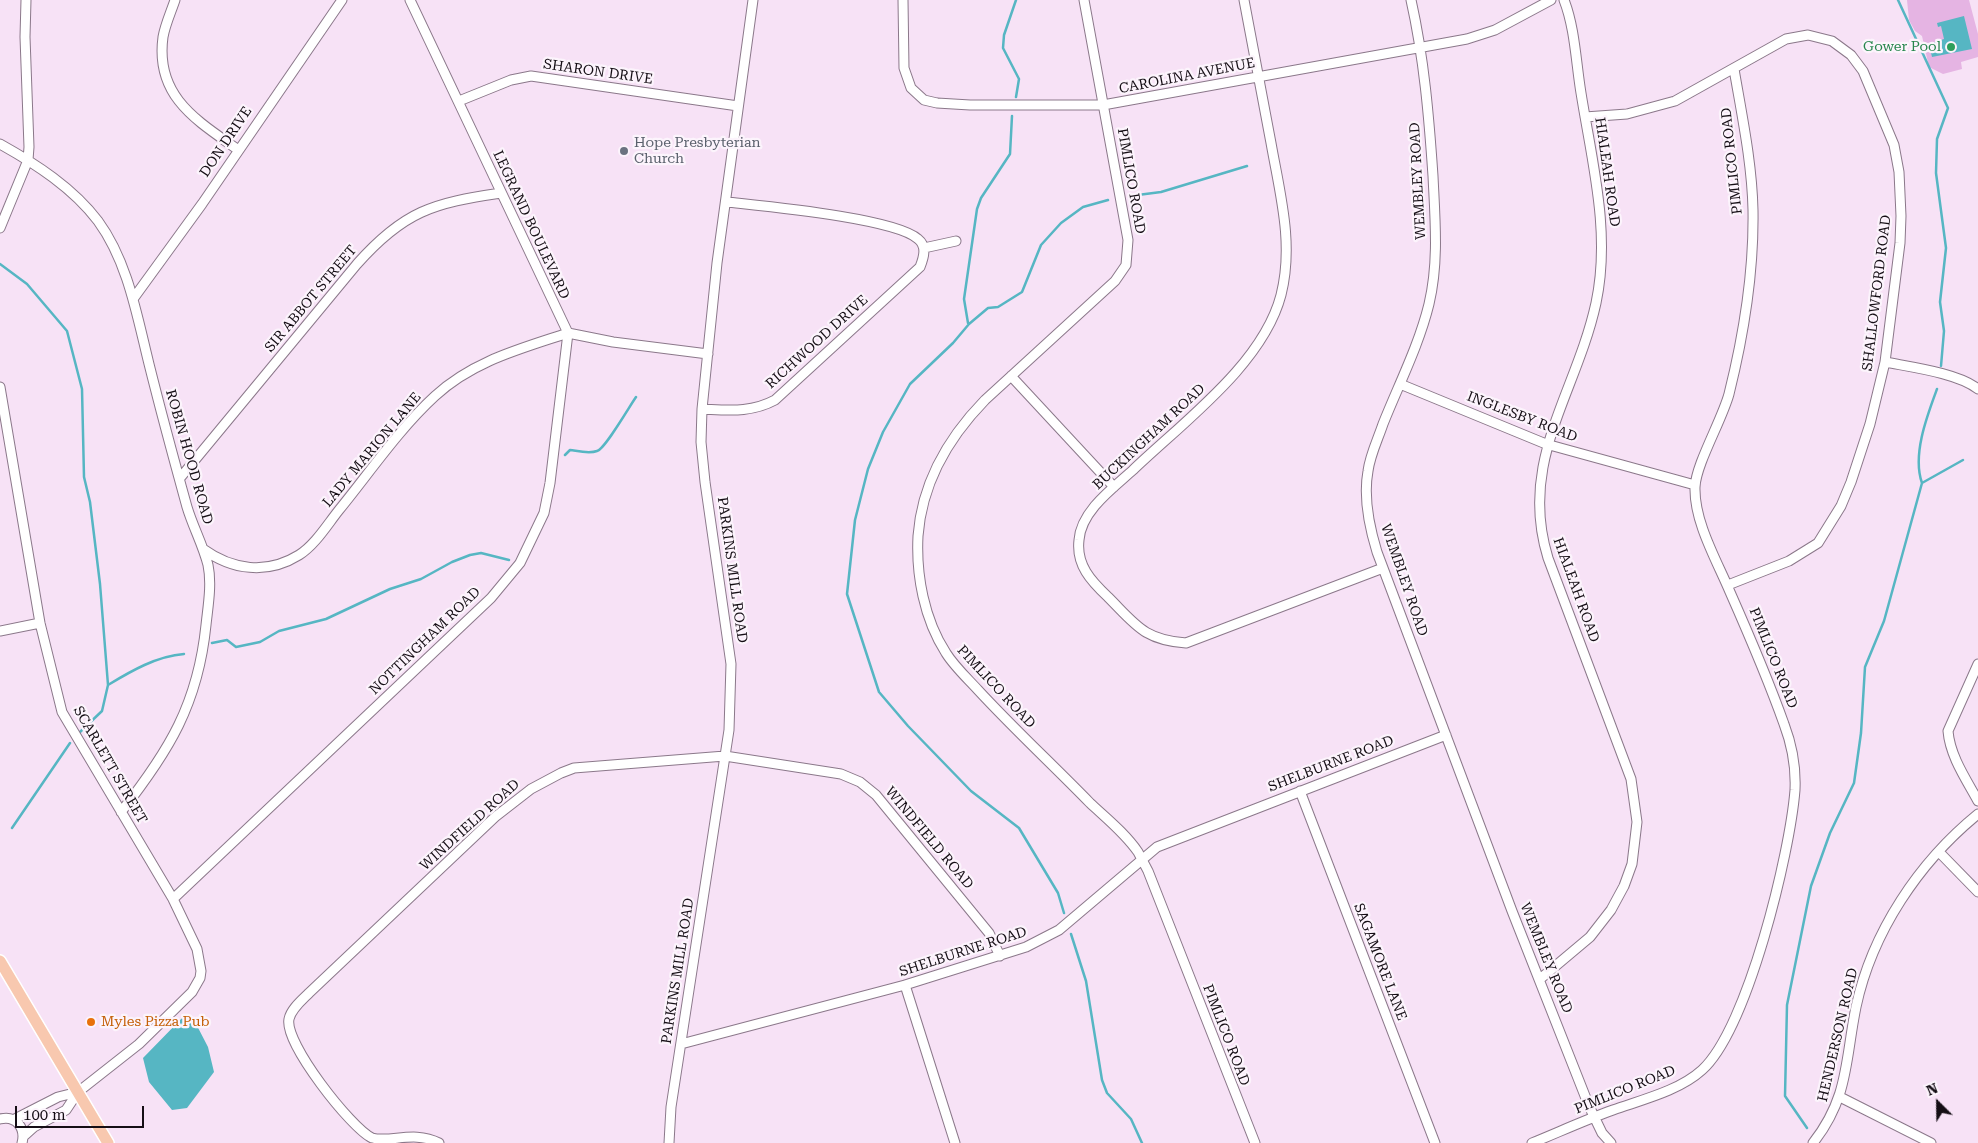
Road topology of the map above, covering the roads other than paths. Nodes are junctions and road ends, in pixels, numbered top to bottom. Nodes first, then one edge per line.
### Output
1 (26, 0) edge
2 (175, 0) edge
3 (342, 0) edge
4 (410, 0) edge
5 (753, 0) edge
6 (903, 0) edge
7 (1084, 0) edge
8 (1244, 0) edge
9 (1411, 0) edge
10 (1551, 0) edge
11 (1564, 0) edge
12 (1422, 46) junction
13 (1734, 69) junction
14 (1258, 76) junction
15 (459, 102) junction
16 (1103, 105) junction
17 (738, 106) junction
18 (1585, 117) junction
19 (0, 144) edge
20 (237, 149) junction
21 (28, 160) junction
22 (501, 193) junction
23 (726, 202) junction
24 (0, 228) edge
25 (956, 241) dead end
26 (924, 248) junction
27 (133, 299) junction
28 (568, 333) junction
29 (708, 354) junction
30 (1885, 362) junction
31 (1011, 376) junction
32 (1400, 384) junction
33 (0, 387) edge
34 (1978, 389) edge
35 (702, 408) junction
36 (1546, 444) junction
37 (180, 478) junction
38 (1695, 486) junction
39 (1114, 487) junction
40 (203, 549) junction
41 (1383, 568) junction
42 (1728, 585) junction
43 (40, 623) junction
44 (0, 631) edge
45 (1978, 664) edge
46 (1446, 735) junction
47 (724, 756) junction
48 (1300, 791) junction
49 (1978, 801) edge
50 (121, 812) junction
51 (1978, 814) edge
52 (1939, 852) junction
53 (1142, 860) junction
54 (1978, 892) edge
55 (173, 899) junction
56 (1000, 956) junction
57 (0, 961) edge
58 (1540, 979) junction
59 (905, 985) junction
60 (680, 1044) junction
61 (78, 1092) junction
62 (1840, 1097) junction
63 (1594, 1117) junction
64 (0, 1119) edge
65 (13, 1120) junction
66 (23, 1140) edge
67 (108, 1143) edge
68 (439, 1143) edge
69 (669, 1143) edge
70 (956, 1143) edge
71 (1254, 1143) edge
72 (1435, 1143) edge
73 (1532, 1143) edge
74 (1611, 1143) edge
75 (1813, 1143) edge
76 (1931, 1143) edge

1 - 21 street
2 - 20 street
3 - 20 street, DON DRIVE
4 - 15 street, LEGRAND BOULEVARD
5 - 17 street, PARKINS MILL ROAD
6 - 16 street, CAROLINA AVENUE
7 - 16 street, PIMLICO ROAD
8 - 14 street, BUCKINGHAM ROAD
9 - 12 street, WEMBLEY ROAD
10 - 12 street, CAROLINA AVENUE
11 - 18 street, HIALEAH ROAD
12 - 14 street, CAROLINA AVENUE
12 - 32 street, WEMBLEY ROAD
13 - 18 street, SHALLOWFORD ROAD
13 - 30 street, SHALLOWFORD ROAD
13 - 38 street, PIMLICO ROAD
14 - 16 street, CAROLINA AVENUE
14 - 39 street, BUCKINGHAM ROAD
15 - 17 street, SHARON DRIVE
15 - 22 street, LEGRAND BOULEVARD
16 - 31 street, PIMLICO ROAD
17 - 23 street, PARKINS MILL ROAD
18 - 36 street, HIALEAH ROAD
19 - 21 street, ROBIN HOOD ROAD
20 - 27 street, DON DRIVE
21 - 24 street
21 - 27 street, ROBIN HOOD ROAD
22 - 28 street, LEGRAND BOULEVARD
22 - 37 street, SIR ABBOT STREET
23 - 26 street
23 - 29 street, PARKINS MILL ROAD
25 - 26 street
26 - 35 street, RICHWOOD DRIVE
27 - 37 street, ROBIN HOOD ROAD
28 - 29 street
28 - 40 street, LADY MARION LANE
28 - 55 street, NOTTINGHAM ROAD
29 - 35 street, PARKINS MILL ROAD
30 - 34 street
30 - 42 street, SHALLOWFORD ROAD
31 - 39 street
31 - 53 street, PIMLICO ROAD
32 - 36 street, INGLESBY ROAD
32 - 41 street, WEMBLEY ROAD
33 - 43 street, SCARLETT STREET
35 - 47 street, PARKINS MILL ROAD
36 - 38 street, INGLESBY ROAD
36 - 58 street, HIALEAH ROAD
37 - 40 street, ROBIN HOOD ROAD
38 - 42 street, PIMLICO ROAD
39 - 41 street, BUCKINGHAM ROAD
40 - 50 street, ROBIN HOOD ROAD
41 - 46 street, WEMBLEY ROAD
42 - 63 street, PIMLICO ROAD
43 - 44 street
43 - 50 street, SCARLETT STREET
45 - 49 street
46 - 48 street, SHELBURNE ROAD
46 - 58 street, WEMBLEY ROAD
47 - 56 street, WINDFIELD ROAD
47 - 60 street, PARKINS MILL ROAD
47 - 68 street, WINDFIELD ROAD
48 - 53 street, SHELBURNE ROAD
48 - 72 street, SAGAMORE LANE
50 - 55 street, SCARLETT STREET
51 - 52 street, HENDERSON ROAD
52 - 54 street
52 - 62 street, HENDERSON ROAD
53 - 56 street, SHELBURNE ROAD
53 - 71 street, PIMLICO ROAD
55 - 61 street, SCARLETT STREET
56 - 59 street, SHELBURNE ROAD
57 - 61 main road
58 - 63 street, WEMBLEY ROAD
59 - 60 street, SHELBURNE ROAD
59 - 70 street
60 - 69 street, PARKINS MILL ROAD
61 - 65 street
61 - 66 street
61 - 67 main road
62 - 75 street, HENDERSON ROAD
62 - 76 street
63 - 73 street, PIMLICO ROAD
63 - 74 street, WEMBLEY ROAD
64 - 65 street
65 - 66 street

